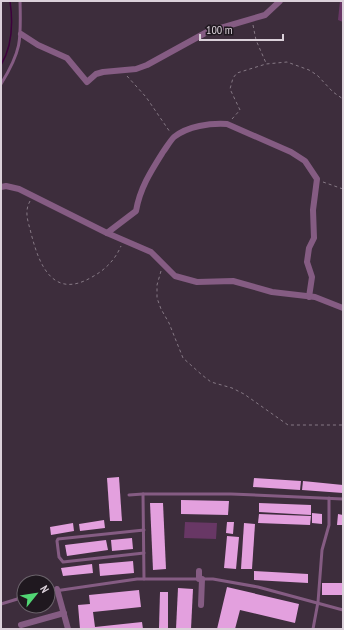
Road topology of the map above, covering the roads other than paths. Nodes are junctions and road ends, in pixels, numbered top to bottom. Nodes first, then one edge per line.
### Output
1 (20, 1) edge
2 (280, 1) edge
3 (21, 34) junction
4 (1, 84) edge
5 (1, 187) edge
6 (107, 233) junction
7 (309, 297) junction
8 (343, 308) edge
9 (144, 494) junction
10 (129, 495) dead end
11 (329, 498) junction
12 (343, 499) edge
13 (144, 530) junction
14 (144, 553) junction
15 (199, 571) dead end
16 (144, 579) junction
17 (201, 579) junction
18 (58, 590) joint
19 (16, 599) edge
20 (318, 602) junction
21 (1, 604) edge
22 (202, 605) dead end
23 (343, 610) edge
24 (64, 613) junction
25 (21, 625) dead end
26 (68, 629) edge
27 (313, 629) edge

1 - 3 lane
2 - 3 street
3 - 4 lane
5 - 6 street
6 - 7 street
6 - 7 street
7 - 8 street
9 - 10 lane
9 - 11 lane
9 - 13 lane
11 - 12 lane
11 - 20 lane
13 - 14 lane
13 - 14 lane
14 - 16 lane
15 - 17 street
16 - 17 lane
16 - 18 lane
17 - 20 lane
17 - 22 street
18 - 24 street
19 - 21 lane
20 - 23 lane
20 - 27 lane
24 - 25 street
24 - 26 street

